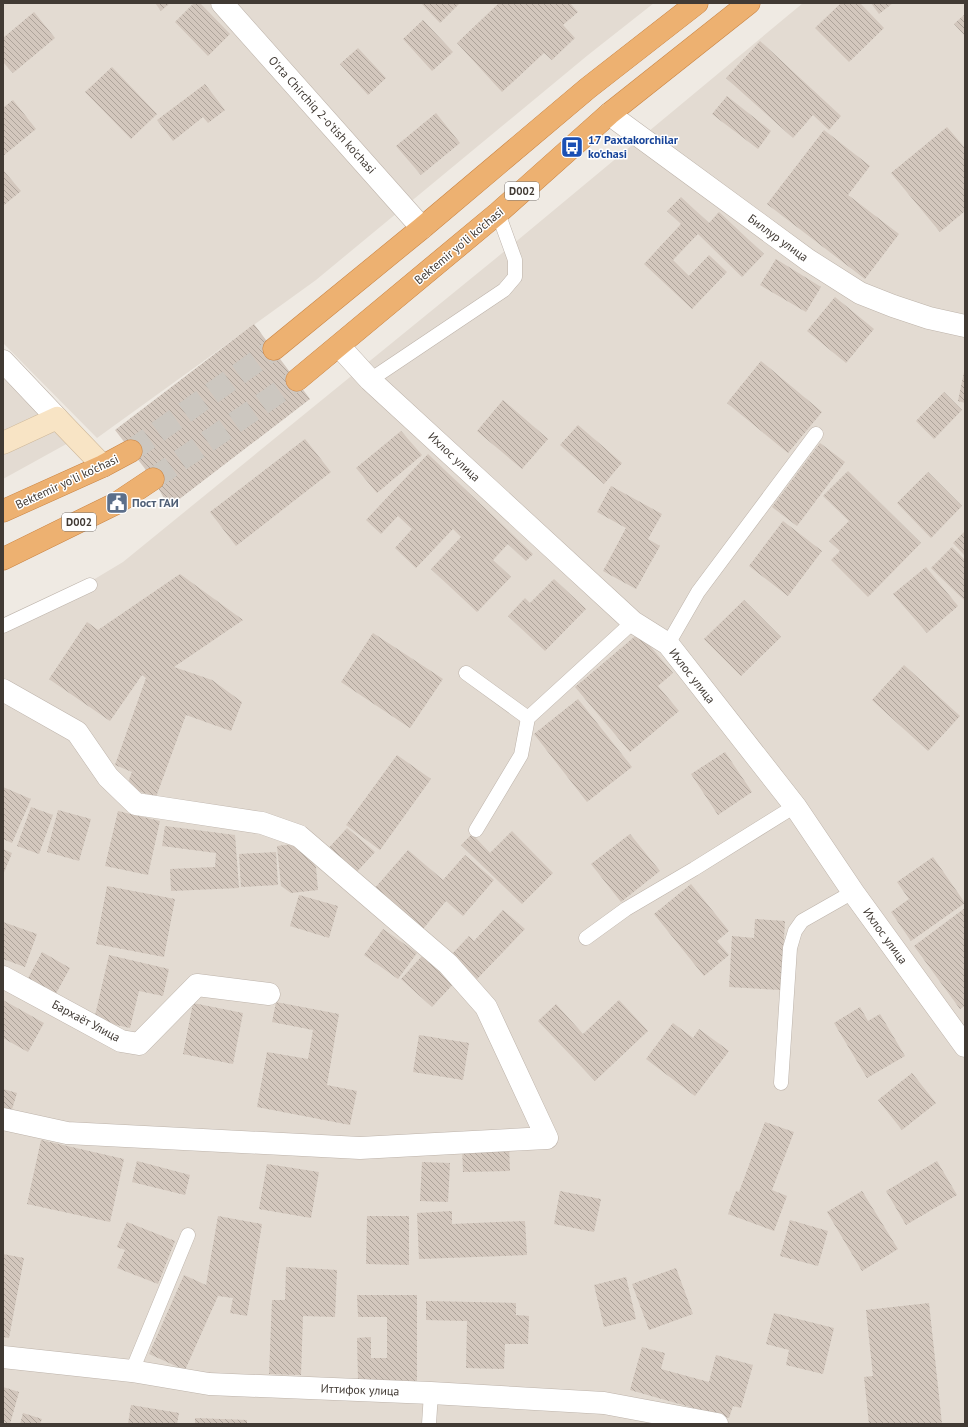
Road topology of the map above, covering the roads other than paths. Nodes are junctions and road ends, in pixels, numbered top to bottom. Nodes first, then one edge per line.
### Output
1 (222, 3) edge
2 (697, 3) edge
3 (749, 3) edge
4 (609, 114) junction
5 (498, 213) junction
6 (422, 228) junction
7 (965, 326) edge
8 (339, 346) junction
9 (274, 349) tunnel mouth
10 (3, 362) edge
11 (297, 380) tunnel mouth
12 (370, 380) junction
13 (57, 418) junction
14 (816, 434) dead end
15 (3, 443) edge
16 (131, 450) tunnel mouth
17 (103, 466) junction
18 (153, 479) tunnel mouth
19 (3, 512) edge
20 (3, 559) edge
21 (90, 585) dead end
22 (633, 622) junction
23 (3, 626) edge
24 (668, 644) junction
25 (466, 674) dead end
26 (3, 690) edge
27 (528, 718) junction
28 (795, 806) junction
29 (476, 830) dead end
30 (853, 892) junction
31 (586, 938) dead end
32 (3, 977) edge
33 (269, 994) dead end
34 (965, 1046) edge
35 (781, 1083) dead end
36 (3, 1119) edge
37 (188, 1235) dead end
38 (3, 1357) edge
39 (132, 1371) junction
40 (431, 1393) junction
41 (429, 1424) edge
42 (717, 1424) edge

1 - 6 street, O'rta Chirchiq 2-o'tish ko'chasi
2 - 6 highway
3 - 4 highway, Bektemir yo'li ko'chasi / D002
4 - 5 highway, Bektemir yo'li ko'chasi / D002
4 - 7 street, Биллур улица
5 - 8 highway, Bektemir yo'li ko'chasi / D002
5 - 12 lane
6 - 9 highway
8 - 11 highway, Bektemir yo'li ko'chasi / D002
8 - 12 street, Ихлос улица
10 - 13 street
12 - 22 street, Ихлос улица
13 - 15 street
13 - 17 street
14 - 24 lane
16 - 17 highway, Bektemir yo'li ko'chasi
17 - 19 highway, Bektemir yo'li ko'chasi
18 - 20 highway, D002
21 - 23 lane
22 - 24 street, Ихлос улица
22 - 27 lane
24 - 28 street, Ихлос улица
25 - 27 lane
26 - 36 street
27 - 29 lane
28 - 30 street, Ихлос улица
28 - 31 lane
30 - 34 street, Ихлос улица
30 - 35 lane
32 - 33 street, Бархаёт Улица
37 - 39 lane
38 - 39 street, Иттифок улица
39 - 40 street, Иттифок улица
40 - 41 lane
40 - 42 street, Иттифок улица

